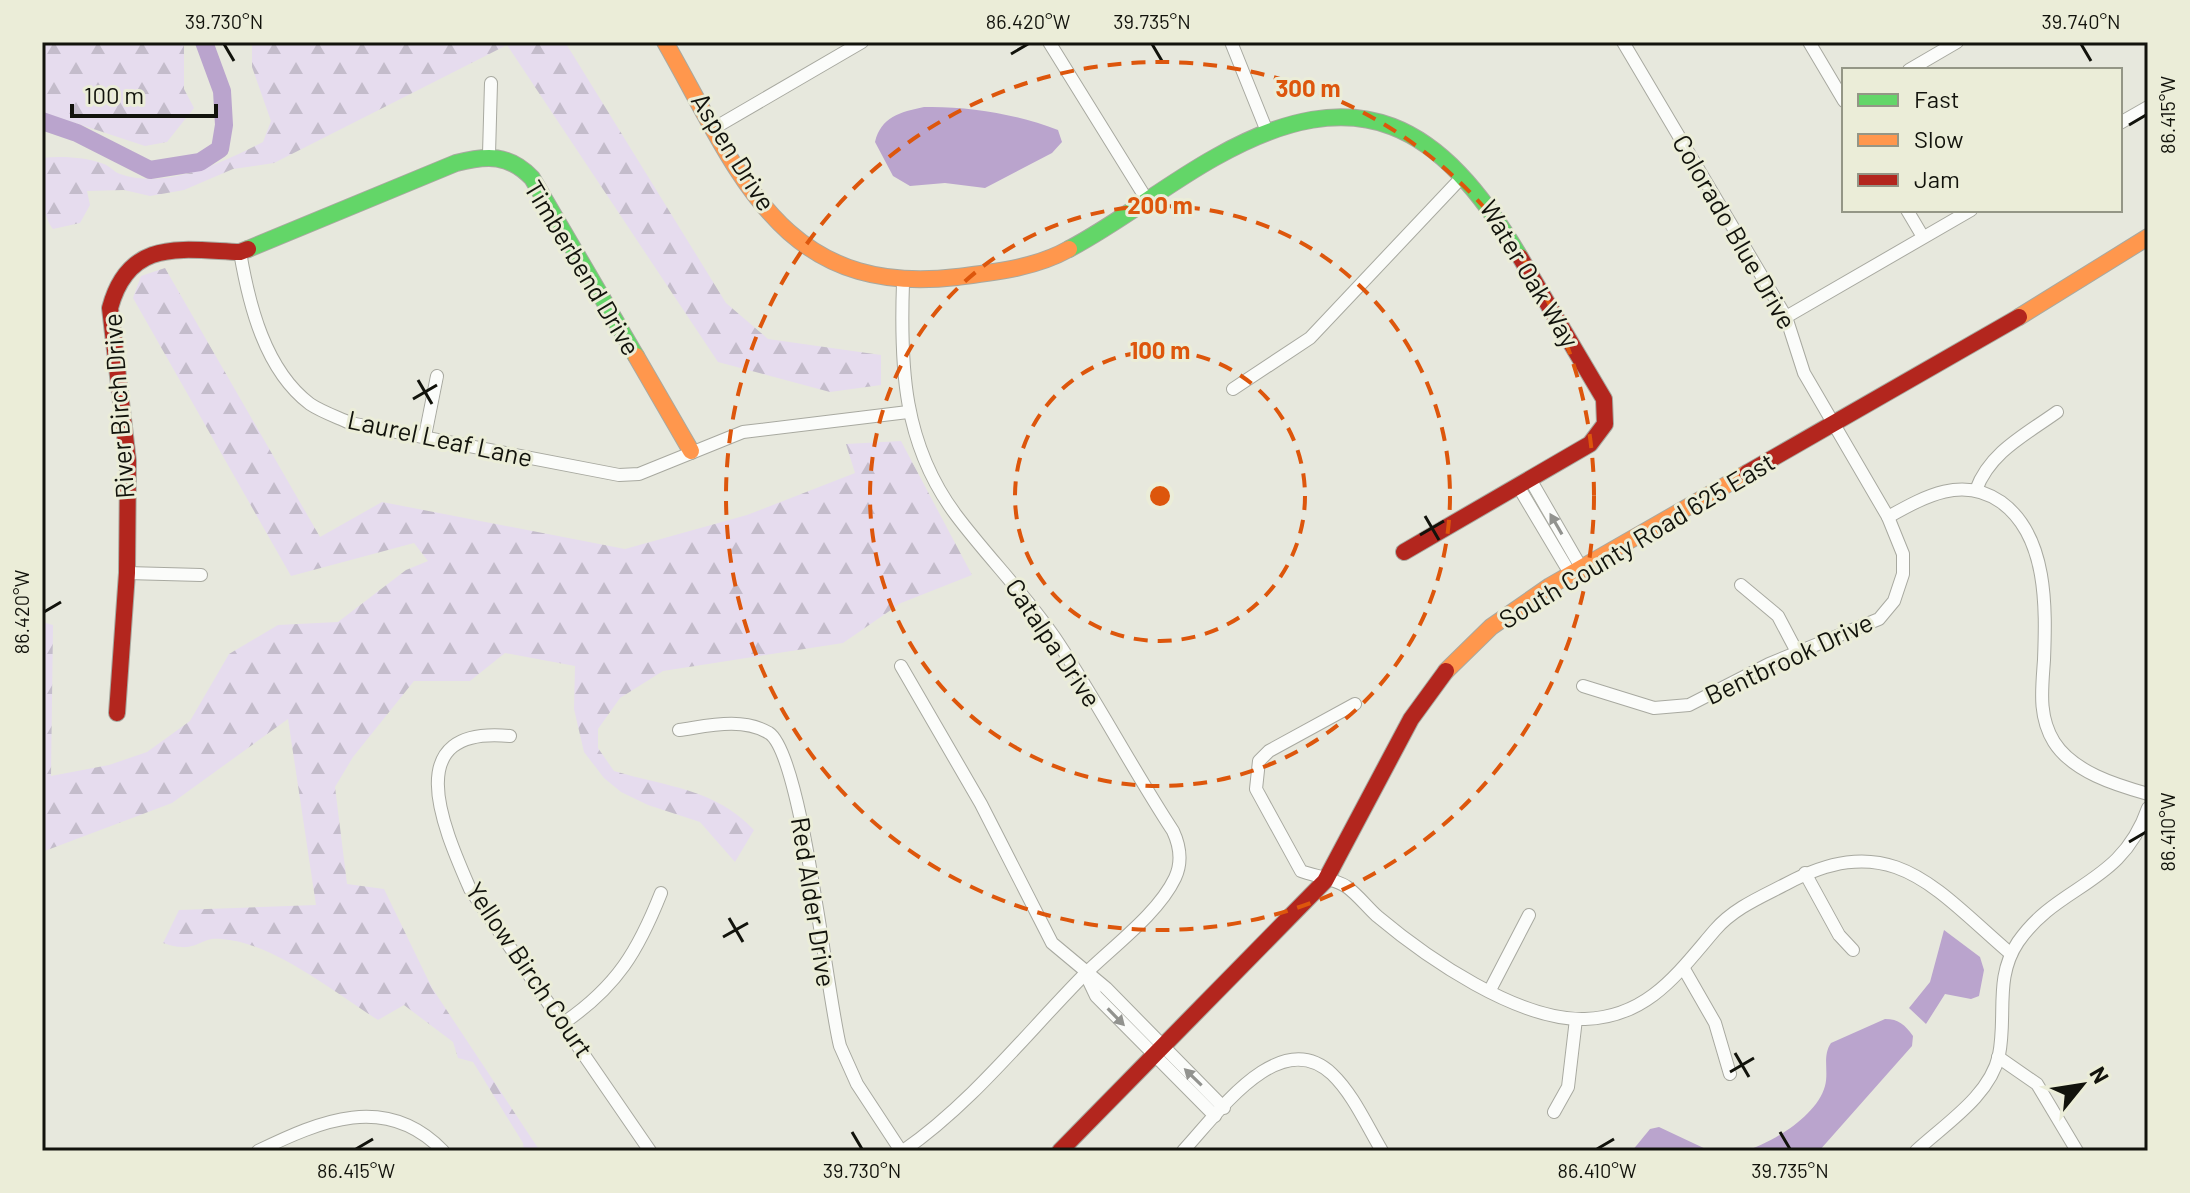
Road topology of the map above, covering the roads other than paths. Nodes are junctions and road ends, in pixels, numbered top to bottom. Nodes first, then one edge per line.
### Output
1 (665, 42) edge
2 (862, 42) edge
3 (1049, 42) edge
4 (1231, 42) edge
5 (1623, 42) edge
6 (1809, 42) edge
7 (1957, 42) edge
8 (1912, 68) edge
9 (491, 83) dead end
10 (1842, 98) edge
11 (2148, 107) edge
12 (2122, 122) edge
13 (716, 127) junction
14 (1266, 129) junction
15 (489, 154) junction
16 (1463, 176) junction
17 (1147, 200) junction
18 (1908, 212) edge
19 (1967, 212) edge
20 (1923, 237) junction
21 (2148, 237) edge
22 (2148, 246) edge
23 (240, 252) junction
24 (2125, 255) junction
25 (903, 283) junction
26 (1786, 317) junction
27 (437, 376) dead end
28 (1233, 389) dead end
29 (908, 412) junction
30 (2057, 412) dead end
31 (1834, 425) junction
32 (425, 436) junction
33 (691, 451) junction
34 (1524, 482) junction
35 (1976, 490) junction
36 (1888, 517) junction
37 (1404, 552) dead end
38 (1576, 572) junction
39 (127, 573) junction
40 (201, 575) dead end
41 (1741, 585) dead end
42 (1797, 652) junction
43 (901, 666) dead end
44 (1583, 686) dead end
45 (1355, 704) dead end
46 (117, 713) dead end
47 (679, 730) dead end
48 (510, 736) dead end
49 (2148, 794) edge
50 (2148, 808) edge
51 (1805, 873) junction
52 (1325, 881) junction
53 (661, 893) dead end
54 (1529, 915) dead end
55 (1853, 950) dead end
56 (2011, 954) junction
57 (1684, 969) junction
58 (1085, 974) junction
59 (1490, 990) junction
60 (1576, 1019) junction
61 (565, 1022) junction
62 (1157, 1051) junction
63 (1998, 1057) junction
64 (1730, 1074) dead end
65 (1220, 1112) junction
66 (1554, 1112) dead end
67 (258, 1151) edge
68 (443, 1151) edge
69 (650, 1151) edge
70 (902, 1151) edge
71 (1060, 1151) edge
72 (1183, 1151) edge
73 (1382, 1151) edge
74 (1916, 1151) edge
75 (2077, 1151) edge

1 - 13 street, Aspen Drive
2 - 13 street
3 - 17 street
4 - 14 street
5 - 26 street, Colorado Blue Drive
6 - 10 street
7 - 8 street
9 - 15 street
11 - 12 street
13 - 25 street, Aspen Drive
14 - 16 street, Water Oak Way
14 - 17 street, Water Oak Way
15 - 23 street
15 - 33 street, Timberbend Drive
16 - 28 street
16 - 34 street, Water Oak Way
17 - 25 street, Water Oak Way
18 - 20 street
19 - 20 street
20 - 26 street
21 - 24 street, South County Road 625 East
22 - 24 street, South County Road 625 East
23 - 32 street, Laurel Leaf Lane
23 - 39 street, River Birch Drive
24 - 31 street, South County Road 625 East
25 - 29 street, Catalpa Drive
26 - 31 street, Colorado Blue Drive
27 - 32 street
29 - 33 street, Laurel Leaf Lane
29 - 58 street, Catalpa Drive
30 - 35 street
31 - 36 street, Bentbrook Drive
31 - 38 street, South County Road 625 East
32 - 33 street, Laurel Leaf Lane
34 - 37 street
34 - 38 street
35 - 36 street
35 - 49 street
36 - 42 street, Bentbrook Drive
38 - 52 street, South County Road 625 East
39 - 40 street
39 - 46 street, River Birch Drive
41 - 42 street
42 - 44 street, Bentbrook Drive
43 - 58 street
45 - 52 street
47 - 70 street, Red Alder Drive
48 - 61 street, Yellow Birch Court
50 - 56 street
51 - 55 street
51 - 56 street
51 - 57 street
52 - 59 street
52 - 62 street, South County Road 625 East
53 - 61 street
54 - 59 street
56 - 63 street
57 - 60 street
57 - 64 street
58 - 62 street
58 - 70 street, Catalpa Drive
59 - 60 street
60 - 66 street
61 - 69 street, Yellow Birch Court
62 - 65 street
62 - 71 street, South County Road 625 East
63 - 74 street
63 - 75 street
65 - 72 street
65 - 73 street
67 - 68 street

